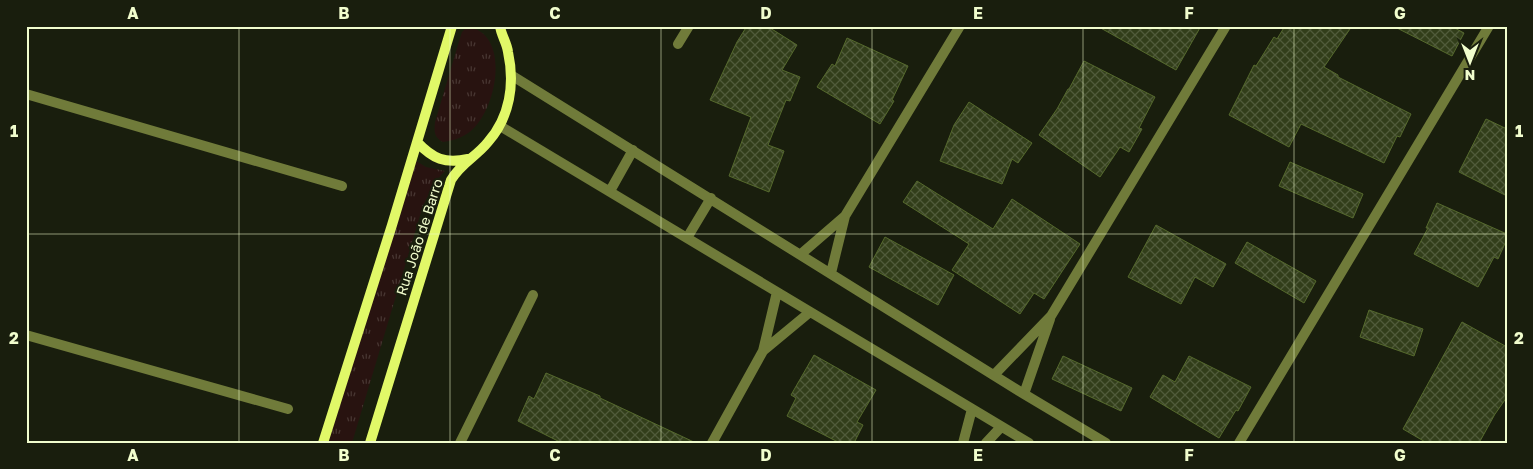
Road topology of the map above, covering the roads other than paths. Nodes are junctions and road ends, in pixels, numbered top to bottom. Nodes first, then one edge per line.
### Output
1 (452, 26) edge
2 (689, 26) edge
3 (960, 26) edge
4 (1226, 26) edge
5 (1488, 26) edge
6 (499, 28) edge
7 (678, 44) dead end
8 (511, 75) junction
9 (26, 94) edge
10 (500, 126) junction
11 (417, 142) junction
12 (633, 150) junction
13 (468, 159) junction
14 (342, 186) dead end
15 (610, 191) junction
16 (711, 198) junction
17 (845, 216) junction
18 (687, 238) junction
19 (801, 254) junction
20 (831, 273) junction
21 (777, 292) junction
22 (533, 296) dead end
23 (810, 312) junction
24 (1051, 316) junction
25 (26, 335) edge
26 (763, 351) junction
27 (994, 375) junction
28 (1024, 394) junction
29 (288, 409) dead end
30 (972, 409) junction
31 (1001, 427) junction
32 (1240, 442) edge
33 (323, 443) edge
34 (370, 443) edge
35 (460, 443) edge
36 (712, 443) edge
37 (963, 443) edge
38 (986, 443) edge
39 (1029, 443) edge
40 (1106, 443) edge

1 - 11 street
2 - 7 street
3 - 17 street
4 - 24 street
5 - 32 street
6 - 8 street, Rua João de Barro
8 - 10 street, Rua João de Barro
8 - 12 street
9 - 14 street
10 - 13 street, Rua João de Barro
10 - 15 street
11 - 13 street
11 - 33 street
12 - 15 street
12 - 16 street
13 - 34 street, Rua João de Barro
15 - 18 street
16 - 18 street
16 - 19 street
17 - 19 street
17 - 20 street
18 - 21 street
19 - 20 street
20 - 27 street
21 - 23 street
21 - 26 street
22 - 35 street
23 - 26 street
23 - 30 street
24 - 27 street
24 - 28 street
25 - 29 street
26 - 36 street
27 - 28 street
28 - 40 street
30 - 31 street
30 - 37 street
31 - 38 street
31 - 39 street

